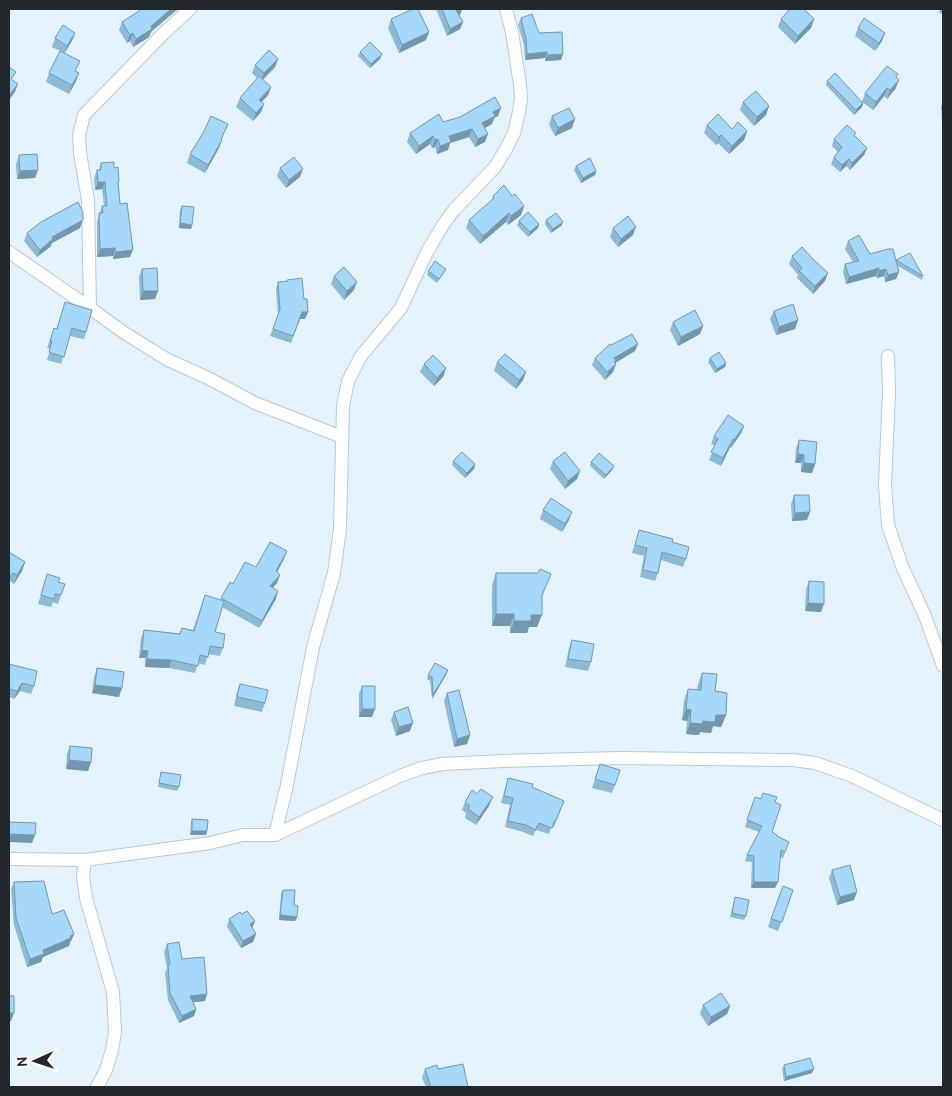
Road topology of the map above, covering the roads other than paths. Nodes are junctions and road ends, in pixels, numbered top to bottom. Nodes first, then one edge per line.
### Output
1 (190, 9) edge
2 (506, 9) edge
3 (9, 252) edge
4 (90, 308) junction
5 (888, 356) dead end
6 (342, 438) junction
7 (943, 666) edge
8 (943, 820) edge
9 (275, 835) junction
10 (9, 859) edge
11 (85, 860) junction
12 (97, 1087) edge

1 - 4 street
2 - 6 street
3 - 4 street
4 - 6 street
5 - 7 street
6 - 9 street
8 - 9 street
9 - 11 street
10 - 11 street
11 - 12 street

